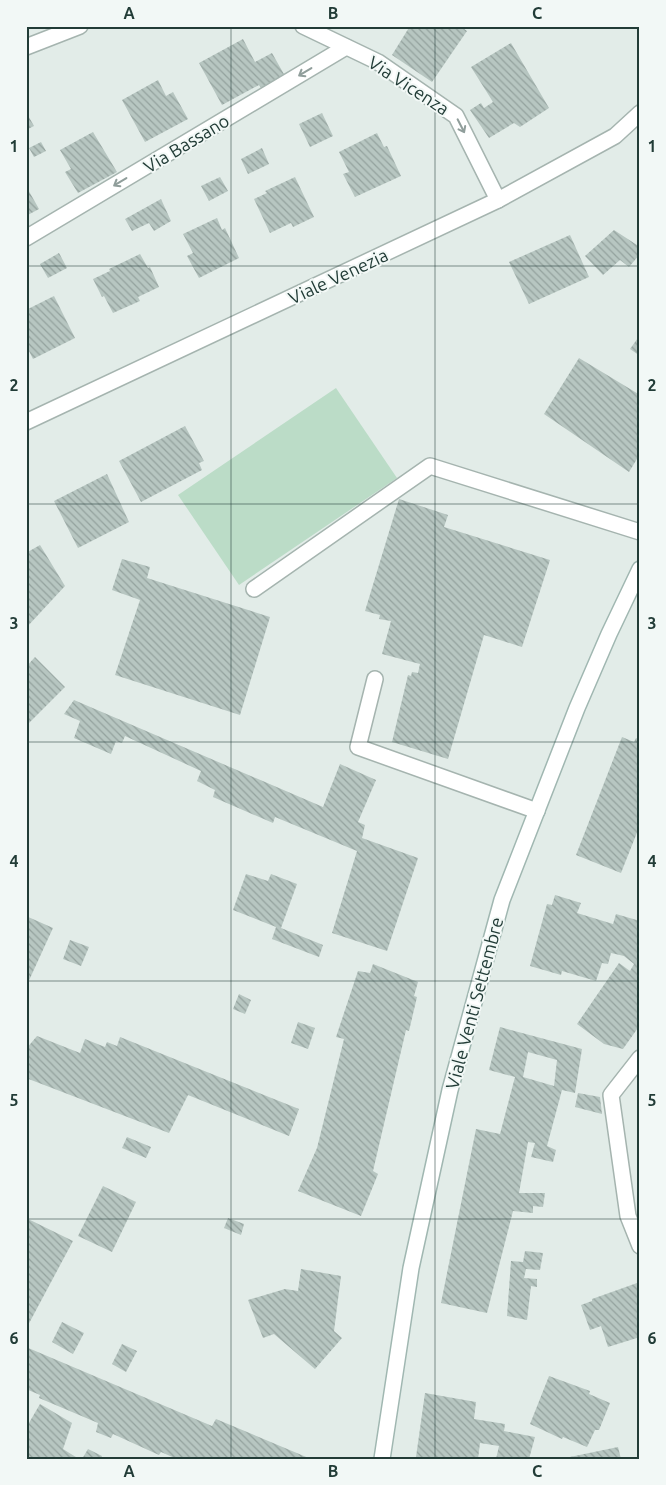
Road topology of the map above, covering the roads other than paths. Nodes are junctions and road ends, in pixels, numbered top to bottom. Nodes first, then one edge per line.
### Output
1 (80, 26) edge
2 (303, 26) edge
3 (49, 32) edge
4 (26, 47) edge
5 (346, 47) junction
6 (640, 113) edge
7 (498, 200) junction
8 (26, 238) edge
9 (26, 422) edge
10 (640, 532) edge
11 (640, 569) edge
12 (254, 589) dead end
13 (375, 679) dead end
14 (537, 811) junction
15 (640, 1058) edge
16 (640, 1246) edge
17 (382, 1459) edge

1 - 3 street
2 - 5 street, Via Vicenza
3 - 4 street
5 -> 7 street, Via Vicenza
5 -> 8 street, Via Bassano
6 - 7 street, Viale Venezia
7 - 9 street, Viale Venezia
10 - 12 street
11 - 14 street, Viale Venti Settembre
13 - 14 street
14 - 17 street, Viale Venti Settembre
15 - 16 street

